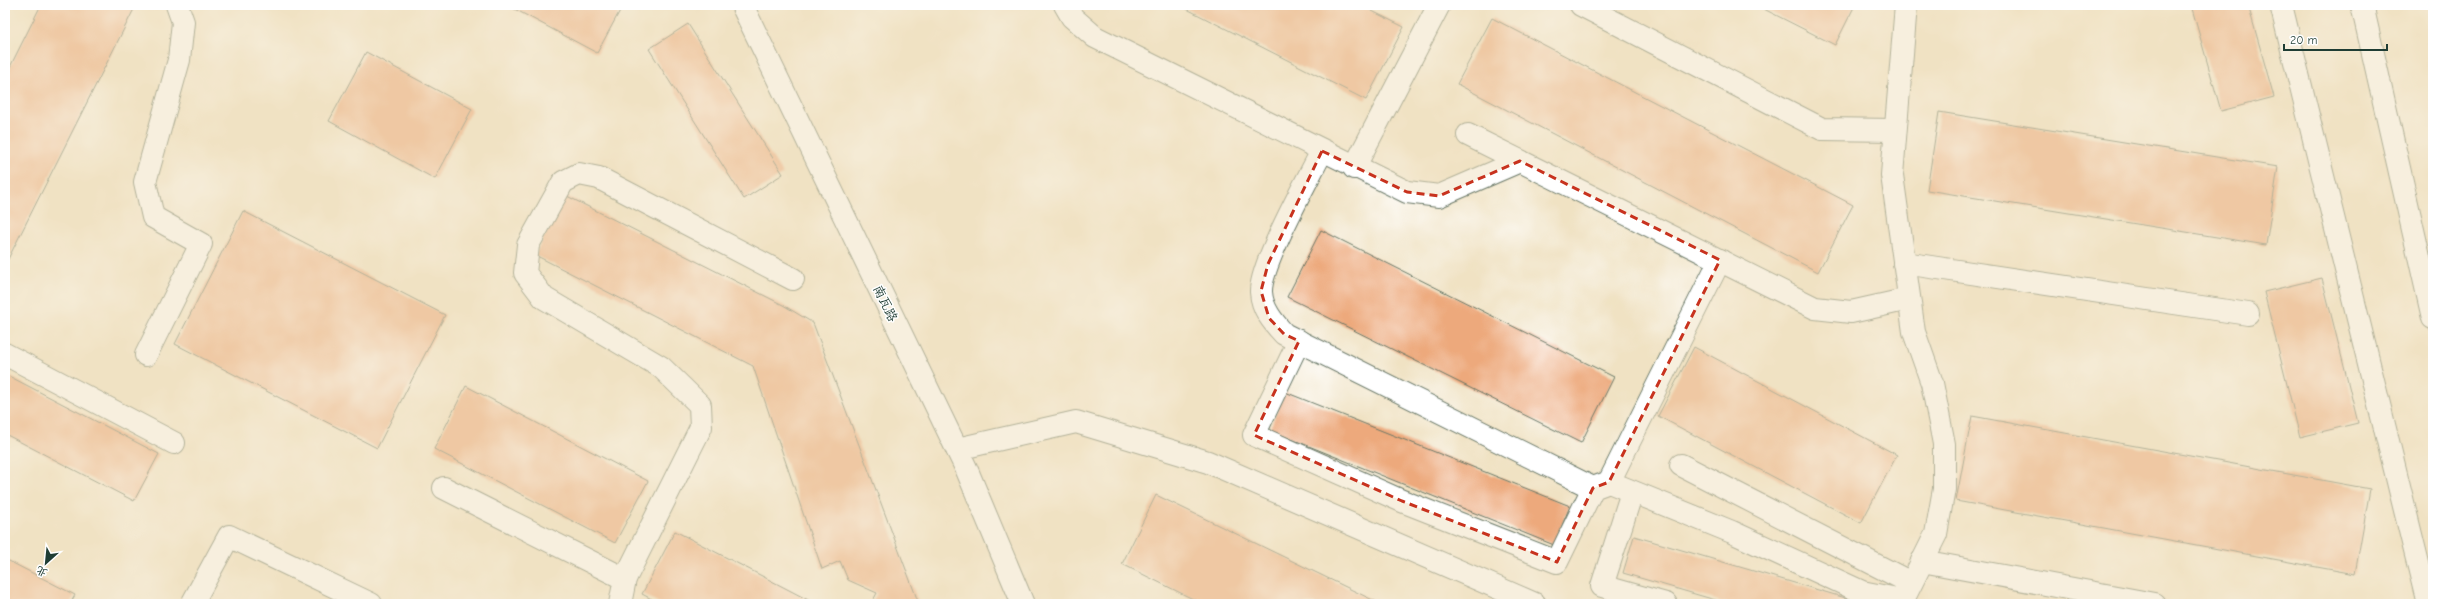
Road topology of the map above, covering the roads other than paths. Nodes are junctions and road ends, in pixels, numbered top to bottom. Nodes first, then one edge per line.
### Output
1 (177, 5) edge
2 (742, 5) edge
3 (1065, 5) edge
4 (1439, 5) edge
5 (1581, 5) edge
6 (1906, 5) edge
7 (2281, 5) edge
8 (2362, 5) edge
9 (1895, 130) junction
10 (1468, 135) dead end
11 (1322, 151) junction
12 (1520, 161) junction
13 (1354, 168) junction
14 (1720, 260) junction
15 (1904, 263) junction
16 (793, 279) dead end
17 (1909, 300) junction
18 (2248, 314) dead end
19 (2433, 318) edge
20 (1299, 341) junction
21 (5, 354) edge
22 (146, 355) dead end
23 (174, 443) dead end
24 (957, 449) junction
25 (1681, 465) dead end
26 (1601, 485) junction
27 (444, 488) dead end
28 (1632, 492) junction
29 (1922, 561) junction
30 (625, 579) junction
31 (1905, 596) edge
32 (192, 604) edge
33 (371, 604) edge
34 (620, 604) edge
35 (1023, 604) edge
36 (1534, 604) edge
37 (1666, 604) edge
38 (2154, 604) edge
39 (2428, 604) edge

1 - 22 street
2 - 24 street, 南瓦路
3 - 11 street
4 - 13 street
5 - 9 street
6 - 9 street
7 - 39 street
8 - 19 street
9 - 15 street
10 - 12 street
11 - 13 street
11 - 20 street
12 - 13 street
12 - 14 street
14 - 17 street
14 - 26 street
15 - 17 street
15 - 18 street
16 - 30 street
17 - 29 street
20 - 26 street
20 - 26 street
21 - 23 street
24 - 35 street, 南瓦路
24 - 36 street
25 - 31 street
26 - 28 street
27 - 30 street
28 - 31 street
28 - 37 street
29 - 31 street
29 - 38 street
30 - 34 street
32 - 33 street

